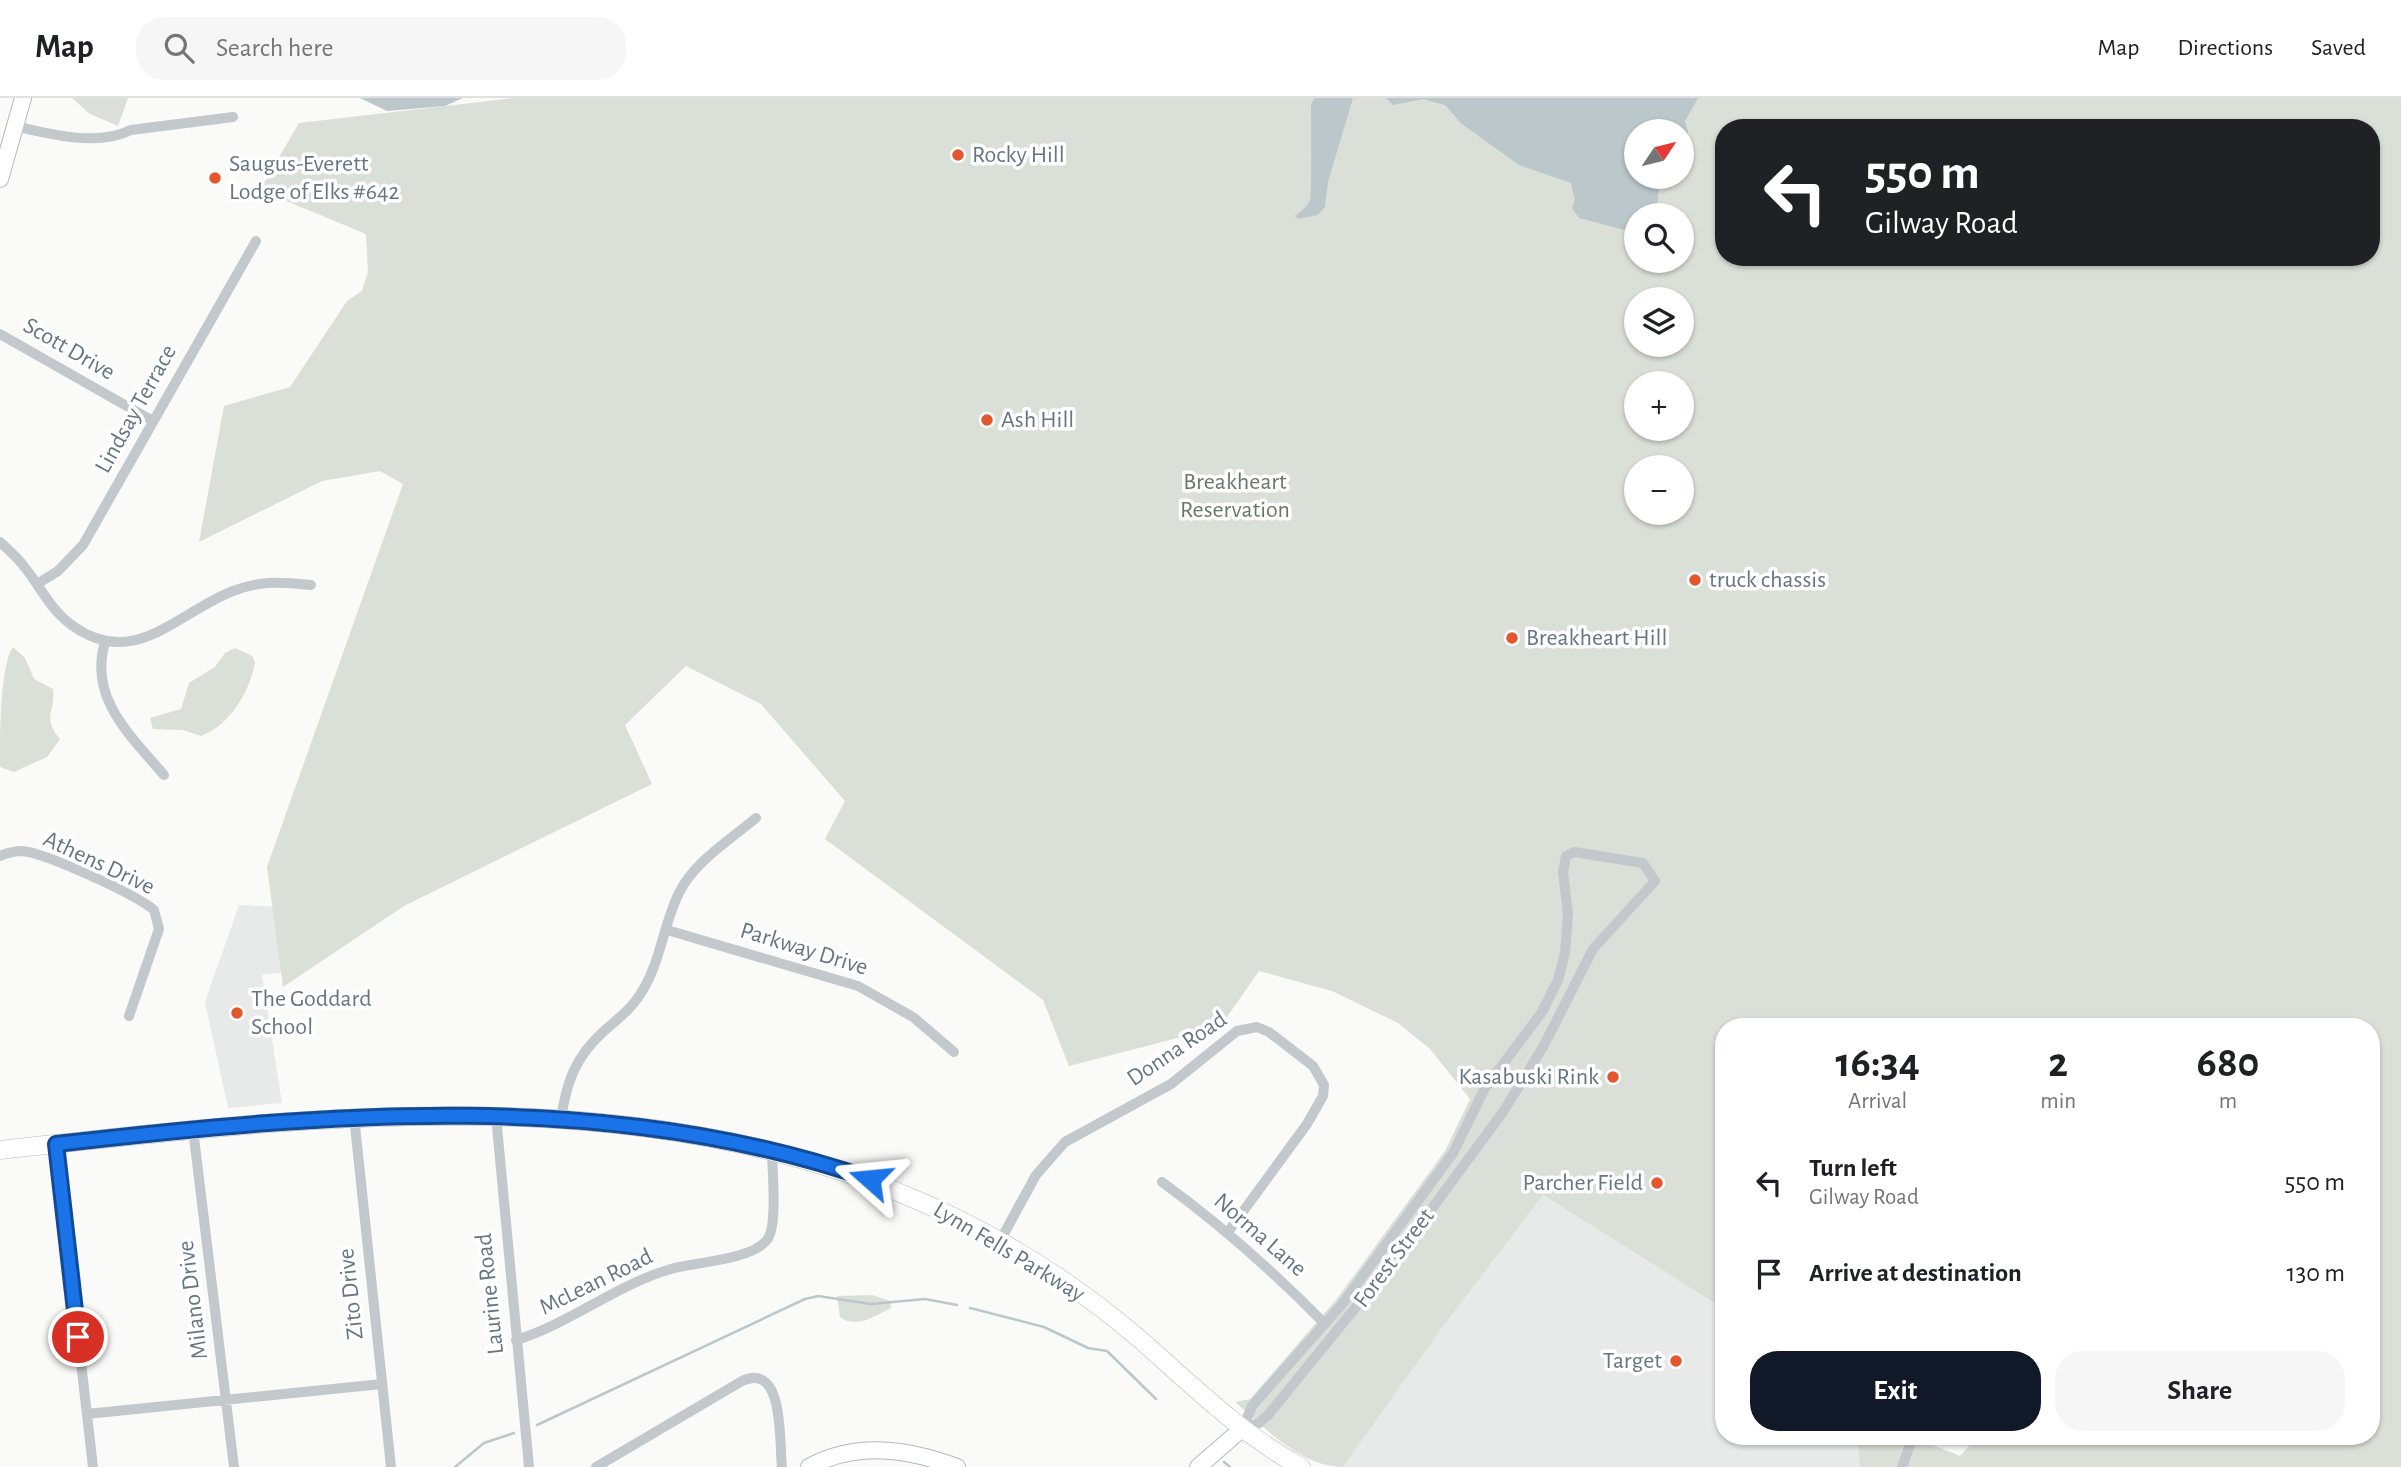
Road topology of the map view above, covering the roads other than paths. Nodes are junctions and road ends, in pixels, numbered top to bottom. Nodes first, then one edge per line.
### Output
1 (23, 98) edge
2 (233, 117) dead end
3 (15, 126) junction
4 (0, 178) edge
5 (256, 241) dead end
6 (0, 334) edge
7 (153, 421) junction
8 (0, 542) edge
9 (37, 584) junction
10 (311, 585) dead end
11 (105, 642) junction
12 (164, 775) dead end
13 (756, 818) dead end
14 (0, 856) edge
15 (667, 930) junction
16 (1562, 967) junction
17 (1579, 975) junction
18 (130, 1016) dead end
19 (954, 1052) dead end
20 (1509, 1057) junction
21 (1528, 1070) junction
22 (354, 1116) junction
23 (496, 1116) junction
24 (561, 1120) junction
25 (193, 1129) junction
26 (56, 1144) junction
27 (0, 1150) edge
28 (772, 1150) junction
29 (1163, 1182) dead end
30 (1228, 1232) junction
31 (1000, 1241) junction
32 (1325, 1324) junction
33 (516, 1340) junction
34 (382, 1384) junction
35 (226, 1399) junction
36 (87, 1414) junction
37 (1242, 1428) junction
38 (1910, 1445) edge
39 (93, 1467) edge
40 (234, 1467) edge
41 (391, 1467) edge
42 (529, 1467) edge
43 (596, 1467) edge
44 (782, 1467) edge
45 (809, 1467) edge
46 (957, 1467) edge
47 (1198, 1467) edge
48 (1301, 1467) edge
49 (1902, 1467) edge

1 - 3 street
2 - 3 street
3 - 4 street
5 - 7 street, Lindsay Terrace
6 - 7 street, Scott Drive
7 - 9 street, Lindsay Terrace
8 - 9 street
9 - 11 street
10 - 11 street
11 - 12 street
13 - 15 street
14 - 18 street, Athens Drive
15 - 19 street, Parkway Drive
15 - 24 street
16 - 17 street
16 - 17 street, Forest Street
16 - 20 street, Forest Street
17 - 21 street, Forest Street
20 - 21 street
20 - 32 street, Forest Street
21 - 37 street, Forest Street
22 - 23 main road, Lynn Fells Parkway
22 - 25 main road, Lynn Fells Parkway
22 - 34 street, Zito Drive
23 - 24 main road, Lynn Fells Parkway
23 - 33 street, Laurine Road
24 - 28 main road, Lynn Fells Parkway
25 - 26 main road, Lynn Fells Parkway
25 - 35 street, Milano Drive
26 - 27 main road, Lynn Fells Parkway
26 - 36 street
28 - 31 main road, Lynn Fells Parkway
28 - 33 street, McLean Road
29 - 30 street, Norma Lane
30 - 31 street, Donna Road
30 - 32 street, Norma Lane
31 - 37 main road, Lynn Fells Parkway
32 - 37 street, Forest Street
33 - 42 street, Laurine Road
34 - 35 street
34 - 41 street, Zito Drive
35 - 36 street
35 - 40 street, Milano Drive
36 - 39 street
37 - 47 street, Forest Street
37 - 48 main road, Lynn Fells Parkway
38 - 49 street
43 - 44 street
45 - 46 street

